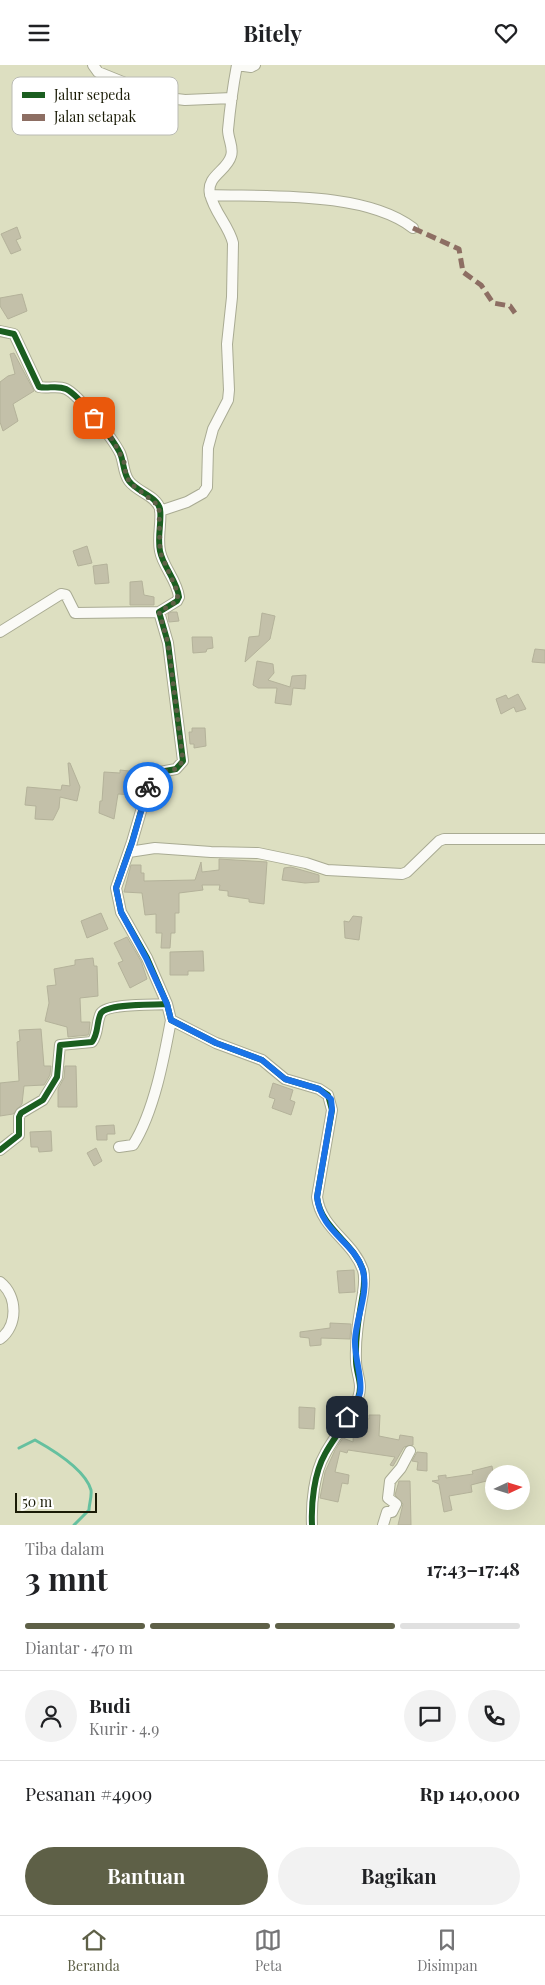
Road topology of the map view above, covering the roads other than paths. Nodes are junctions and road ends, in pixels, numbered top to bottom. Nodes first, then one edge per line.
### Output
1 (92, 65) edge
2 (237, 65) edge
3 (255, 65) edge
4 (108, 77) edge
5 (232, 98) junction
6 (178, 99) edge
7 (210, 195) junction
8 (413, 228) dead end
9 (0, 331) edge
10 (160, 511) junction
11 (159, 612) junction
12 (0, 632) edge
13 (545, 839) edge
14 (129, 852) junction
15 (167, 1004) junction
16 (171, 1020) junction
17 (119, 1147) dead end
18 (0, 1150) edge
19 (0, 1282) edge
20 (0, 1339) edge
21 (410, 1451) dead end
22 (312, 1525) edge
23 (382, 1525) edge

1 - 4 street
2 - 3 street
2 - 5 street
5 - 6 street
5 - 7 street
7 - 8 street
7 - 10 street
9 - 10 street
10 - 11 street
11 - 12 street
11 - 14 street
13 - 14 street
14 - 15 street
15 - 16 street
15 - 18 street
16 - 17 street
16 - 22 street
19 - 20 street
21 - 23 street

